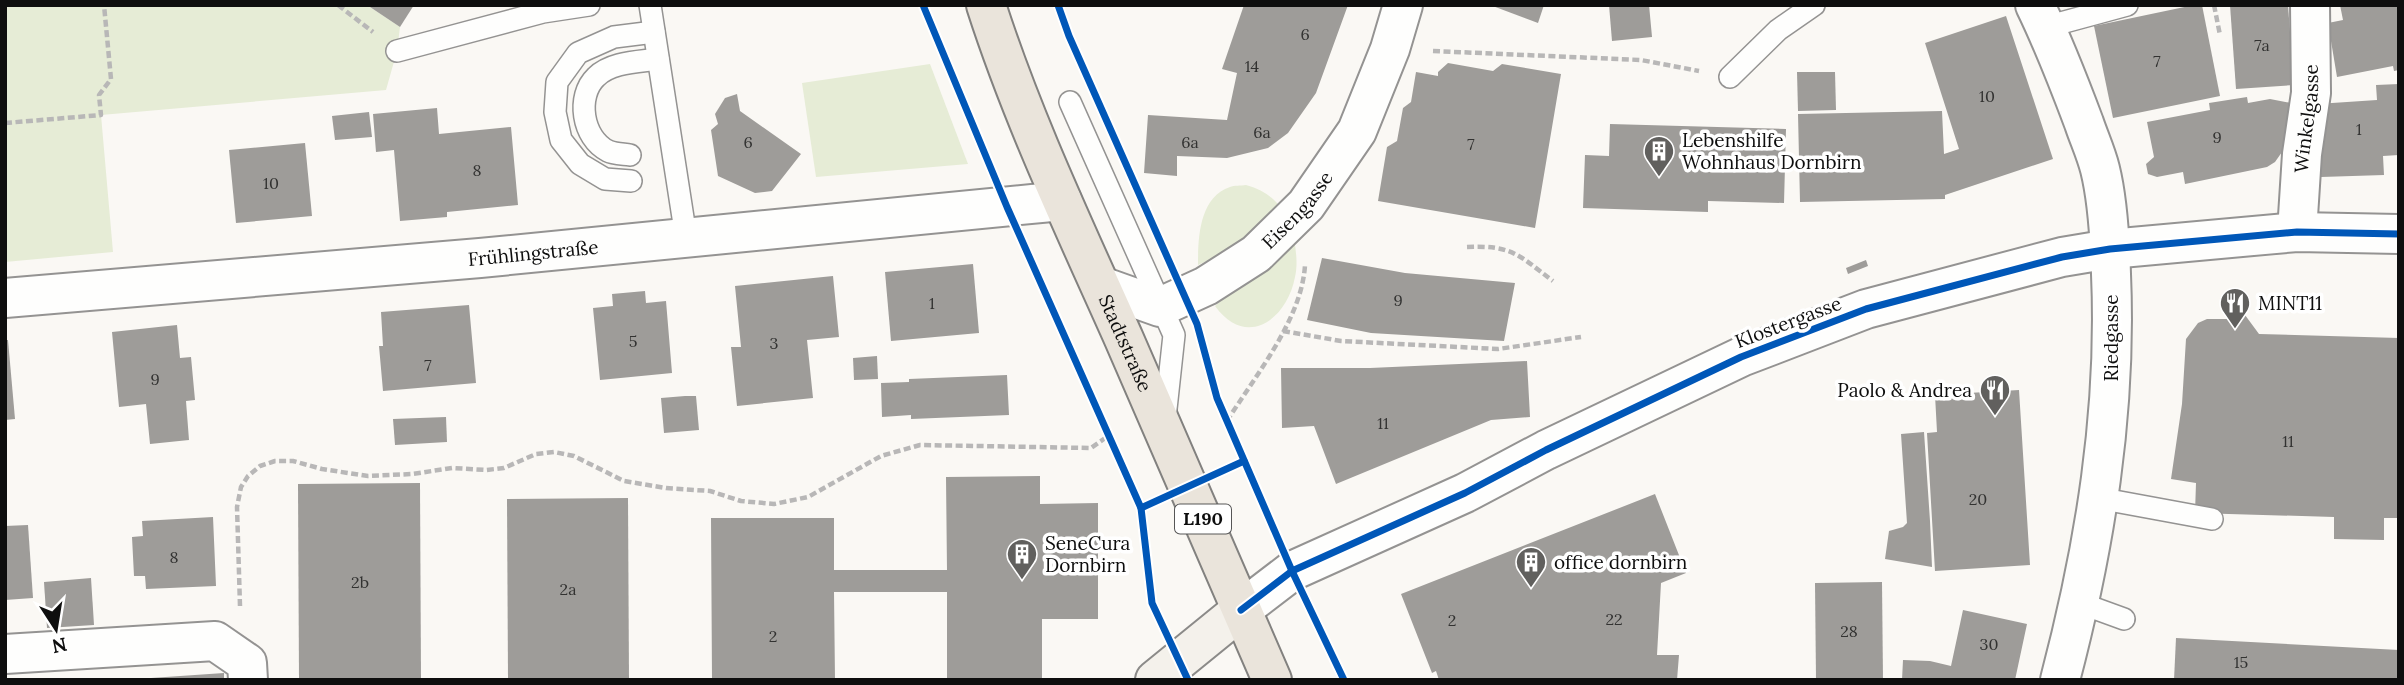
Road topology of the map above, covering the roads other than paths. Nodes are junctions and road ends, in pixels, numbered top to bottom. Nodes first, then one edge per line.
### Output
1 (589, 5) edge
2 (650, 5) edge
3 (985, 5) edge
4 (1403, 5) edge
5 (1814, 5) edge
6 (2127, 5) edge
7 (2310, 5) edge
8 (2041, 16) edge
9 (654, 32) junction
10 (397, 51) road end
11 (658, 59) junction
12 (1730, 77) road end
13 (1070, 102) dead end
14 (630, 155) dead end
15 (631, 181) dead end
16 (1062, 201) junction
17 (2297, 232) junction
18 (2399, 234) edge
19 (685, 237) junction
20 (2110, 249) junction
21 (1101, 286) junction
22 (5, 298) edge
23 (1160, 307) junction
24 (1163, 427) junction
25 (2098, 498) junction
26 (2212, 519) dead end
27 (2080, 603) junction
28 (1241, 610) junction
29 (2124, 619) dead end
30 (5, 654) edge
31 (240, 666) edge
32 (1155, 680) edge
33 (1272, 680) edge
34 (2060, 680) edge

1 - 10 lane
2 - 9 lane
3 - 16 main road, Stadtstraße / L190
4 - 23 street, Eisengasse
5 - 12 lane
6 - 8 lane
7 - 17 street, Winkelgasse
8 - 20 street, Riedgasse
9 - 11 lane
9 - 15 lane
11 - 14 lane
11 - 19 lane
13 - 23 lane
16 - 19 street, Frühlingstraße
16 - 21 main road, Stadtstraße / L190
17 - 18 street, Klostergasse
17 - 20 street, Klostergasse
19 - 22 street, Frühlingstraße
20 - 25 street, Riedgasse
20 - 28 street, Klostergasse
21 - 23 street
21 - 24 main road, Stadtstraße / L190
23 - 24 lane
24 - 28 main road, Stadtstraße / L190
25 - 26 lane
25 - 27 street, Riedgasse
27 - 29 lane
27 - 34 street, Riedgasse
28 - 32 main road
28 - 33 main road, Stadtstraße / L190
30 - 31 street

